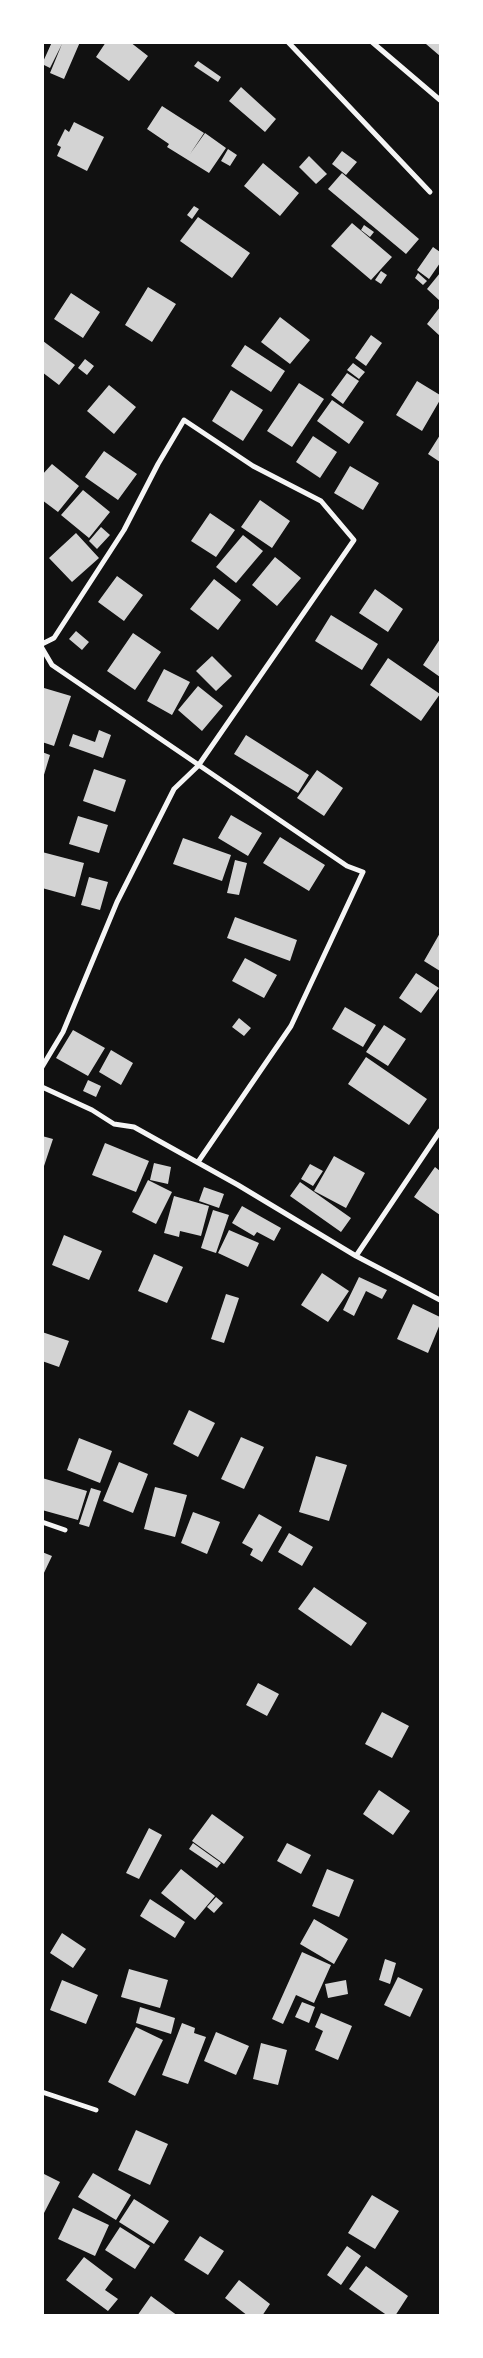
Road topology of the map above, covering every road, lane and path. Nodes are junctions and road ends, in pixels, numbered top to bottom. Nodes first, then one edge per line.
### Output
1 (288, 42) edge
2 (372, 42) edge
3 (440, 100) edge
4 (430, 192) dead end
5 (42, 644) edge
6 (42, 648) edge
7 (198, 766) junction
8 (42, 1068) edge
9 (42, 1087) edge
10 (440, 1130) edge
11 (198, 1162) junction
12 (356, 1256) junction
13 (440, 1300) edge
14 (42, 1522) edge
15 (65, 1530) dead end
16 (42, 2092) edge
17 (96, 2110) dead end

1 - 4 street
2 - 3 street
5 - 7 street
6 - 7 street
7 - 8 street
7 - 11 street
9 - 11 street
10 - 12 street
11 - 12 street
12 - 13 street
14 - 15 street
16 - 17 street

